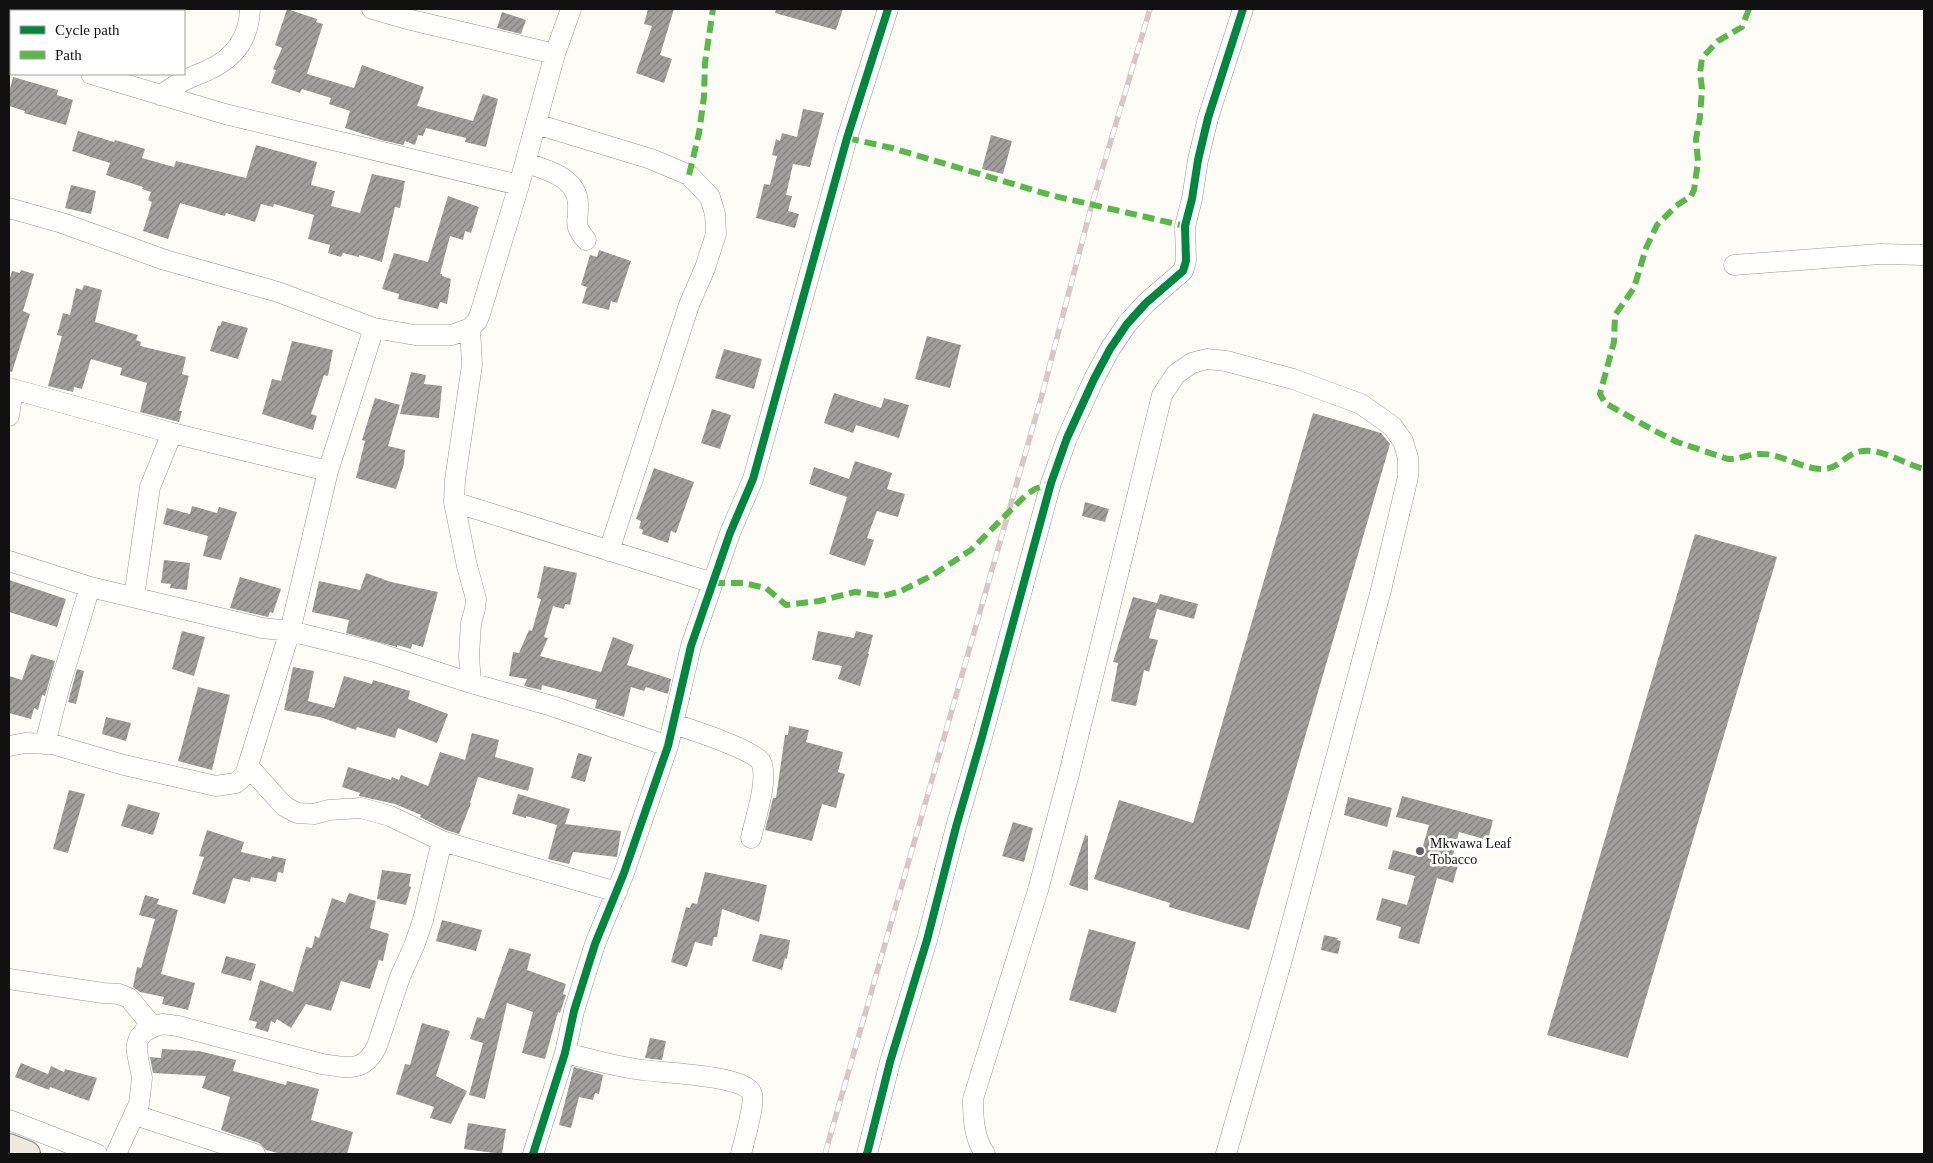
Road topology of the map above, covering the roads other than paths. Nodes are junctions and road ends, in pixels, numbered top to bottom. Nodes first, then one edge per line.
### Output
1 (250, 9) edge
2 (372, 9) edge
3 (571, 9) edge
4 (888, 9) edge
5 (1243, 9) edge
6 (555, 54) junction
7 (94, 75) edge
8 (160, 96) junction
9 (536, 124) junction
10 (526, 163) junction
11 (519, 186) junction
12 (9, 208) edge
13 (586, 240) dead end
14 (1924, 255) edge
15 (1734, 265) dead end
16 (374, 328) junction
17 (470, 328) junction
18 (11, 389) edge
19 (9, 416) edge
20 (172, 433) junction
21 (328, 471) junction
22 (454, 502) junction
23 (609, 551) junction
24 (9, 561) edge
25 (713, 583) junction
26 (90, 586) junction
27 (134, 597) junction
28 (290, 631) junction
29 (471, 683) junction
30 (674, 724) junction
31 (45, 744) junction
32 (9, 746) edge
33 (668, 746) junction
34 (249, 767) junction
35 (751, 838) dead end
36 (442, 841) junction
37 (617, 892) junction
38 (9, 979) edge
39 (153, 1027) junction
40 (565, 1053) junction
41 (135, 1115) junction
42 (9, 1120) edge
43 (9, 1147) edge
44 (27, 1154) edge
45 (97, 1154) edge
46 (116, 1154) edge
47 (255, 1154) edge
48 (533, 1154) edge
49 (741, 1154) edge
50 (867, 1154) edge
51 (985, 1154) edge
52 (1226, 1154) edge

1 - 8 street
2 - 6 street
3 - 6 street
4 - 25 street
5 - 50 street
6 - 9 street
7 - 8 street
8 - 11 street
9 - 10 street
9 - 23 street
10 - 11 street
10 - 13 street
11 - 17 street
12 - 16 street
14 - 15 street
16 - 17 street
16 - 21 street
17 - 22 street
18 - 19 street
18 - 20 street
20 - 21 street
20 - 27 street
21 - 28 street
22 - 23 street
22 - 29 street
23 - 25 street
24 - 26 street
25 - 30 street
26 - 27 street
26 - 31 street
27 - 28 street
28 - 29 street
28 - 34 street
29 - 33 street
30 - 33 street
30 - 35 street
31 - 32 street
31 - 34 street
33 - 37 street
34 - 36 street
36 - 37 street
36 - 39 street
37 - 40 street
38 - 39 street
39 - 41 street
40 - 48 street
40 - 49 street
41 - 46 street
41 - 47 street
42 - 45 street
43 - 44 main road
51 - 52 street

